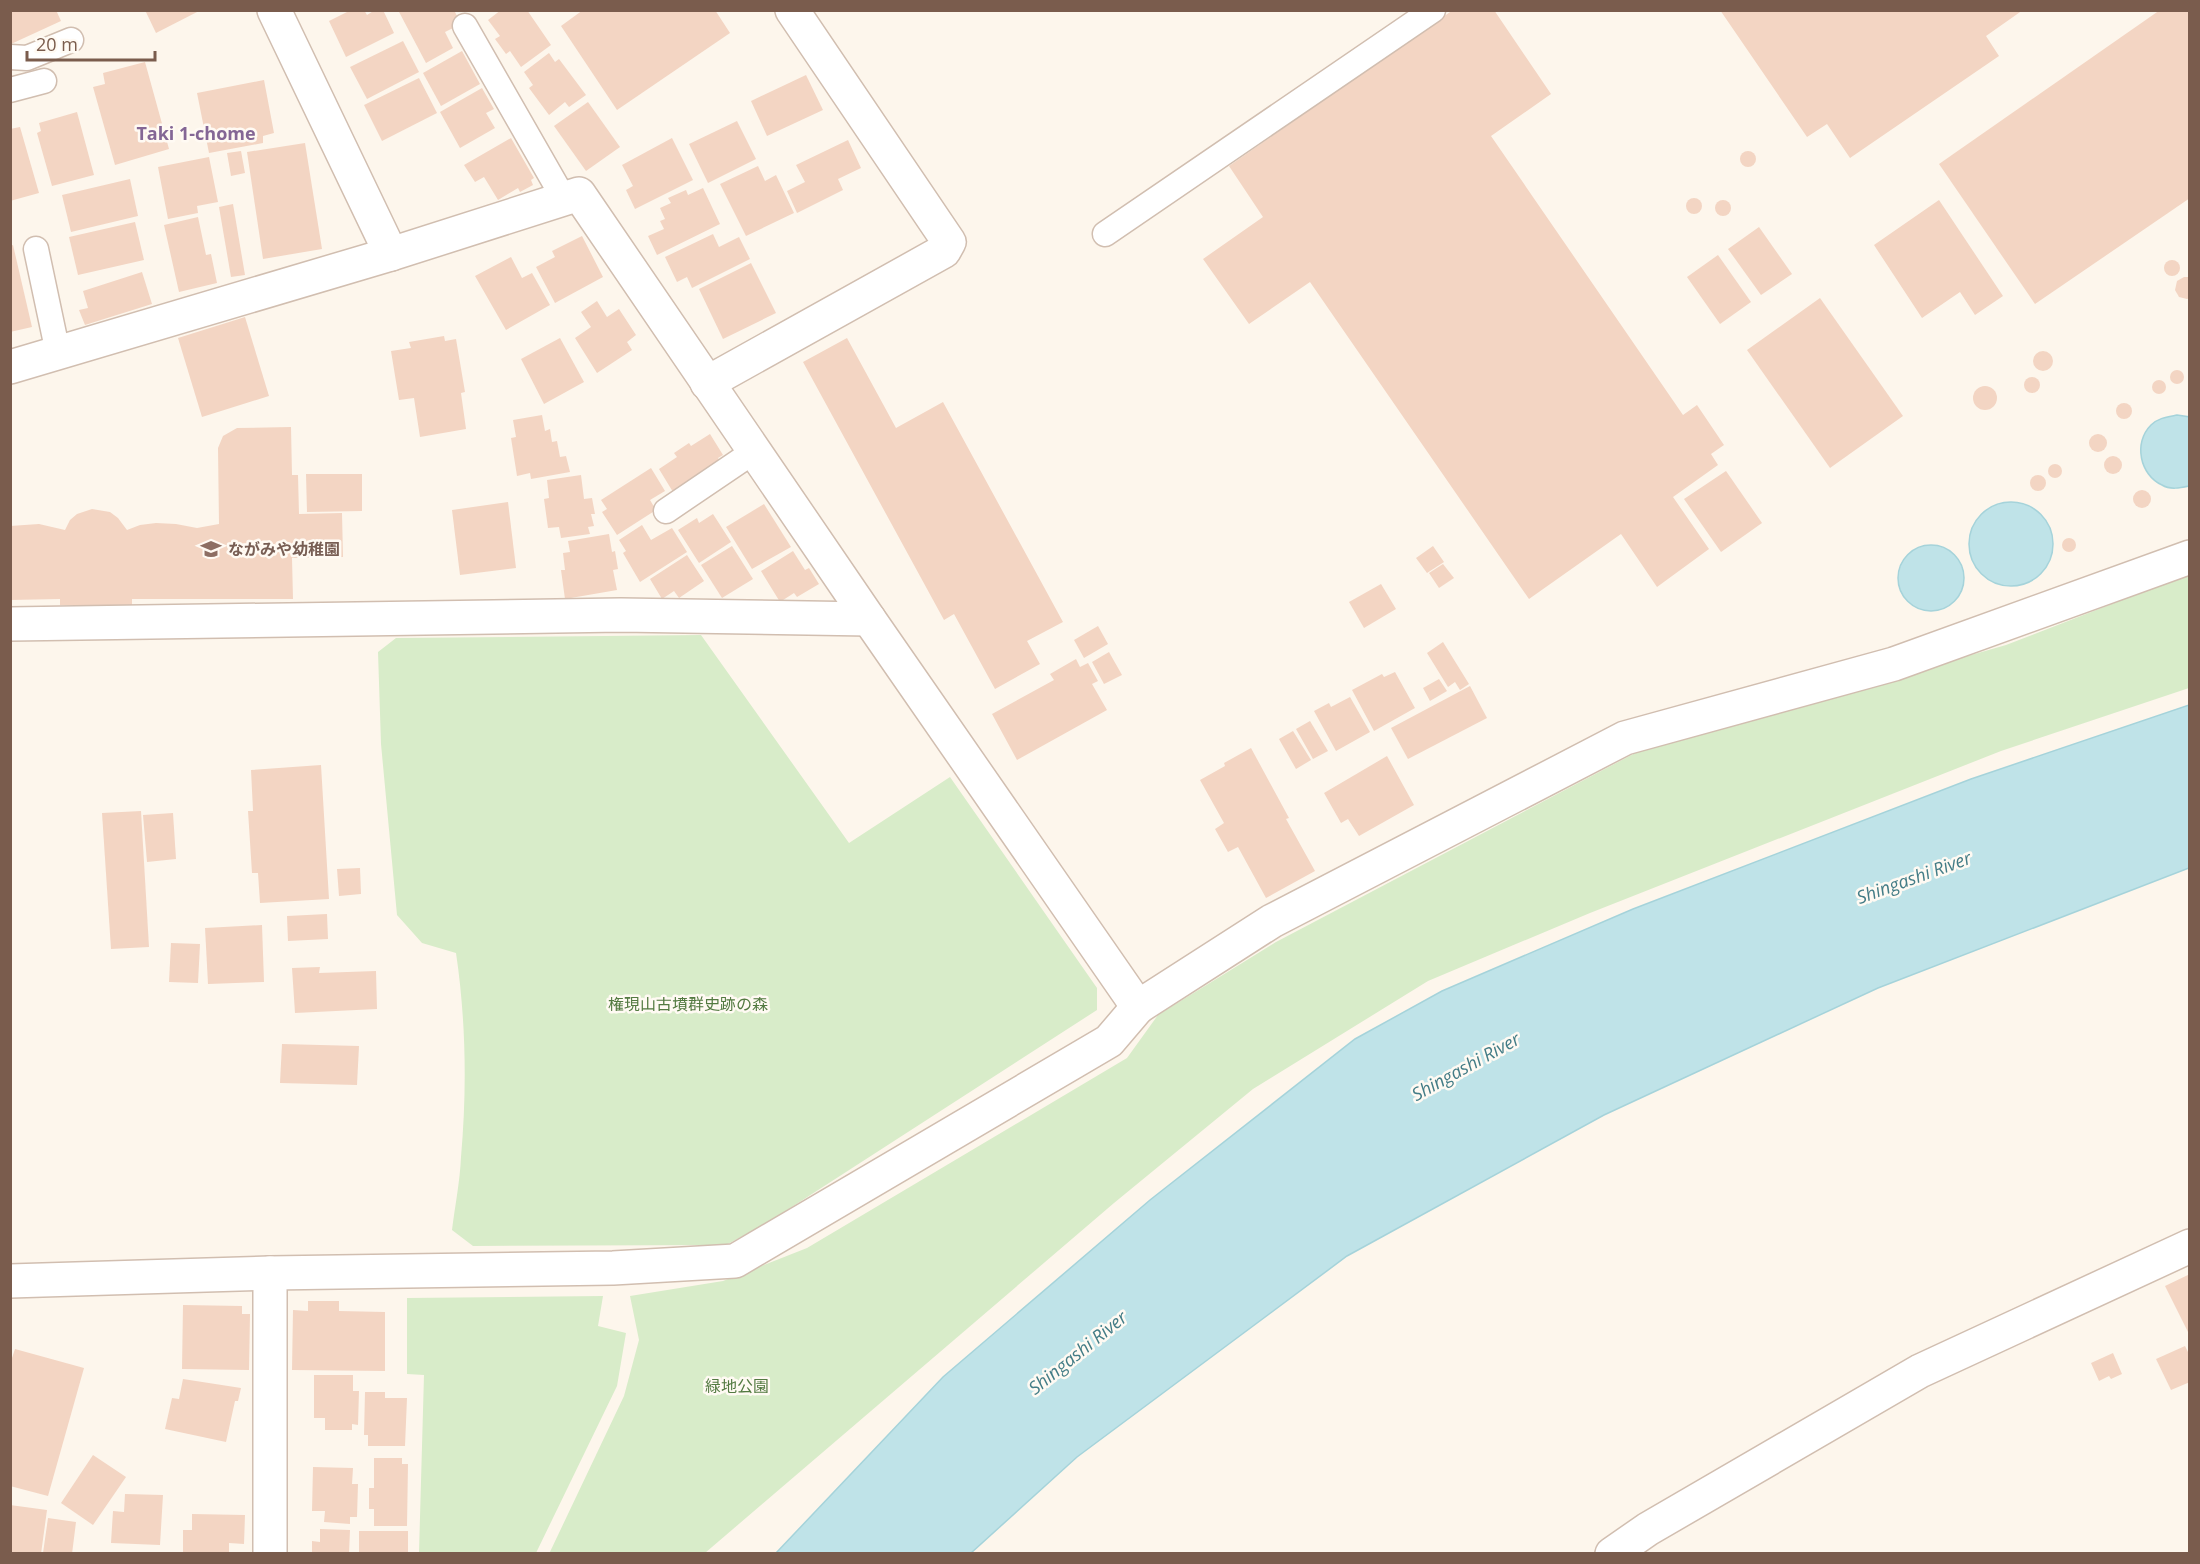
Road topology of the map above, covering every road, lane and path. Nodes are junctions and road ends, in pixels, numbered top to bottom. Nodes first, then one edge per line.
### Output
1 (274, 10) edge
2 (792, 10) edge
3 (1433, 10) edge
4 (465, 26) dead end
5 (71, 40) dead end
6 (10, 57) edge
7 (44, 81) dead end
8 (10, 90) edge
9 (564, 199) junction
10 (1105, 234) dead end
11 (36, 249) dead end
12 (391, 254) junction
13 (58, 353) junction
14 (10, 367) edge
15 (707, 383) junction
16 (753, 452) junction
17 (666, 512) dead end
18 (2190, 557) edge
19 (868, 619) junction
20 (10, 624) edge
21 (1138, 1007) junction
22 (2190, 1246) edge
23 (270, 1273) junction
24 (10, 1281) edge
25 (270, 1554) edge
26 (1612, 1554) edge

1 - 12 street
2 - 15 street
3 - 10 lane
4 - 9 lane
5 - 6 lane
7 - 8 lane
9 - 12 street
9 - 15 street
11 - 13 lane
12 - 13 street
13 - 14 street
15 - 16 street
16 - 17 lane
16 - 19 street
18 - 21 street
19 - 20 street
19 - 21 street
21 - 23 street
22 - 26 street
23 - 24 street
23 - 25 street

